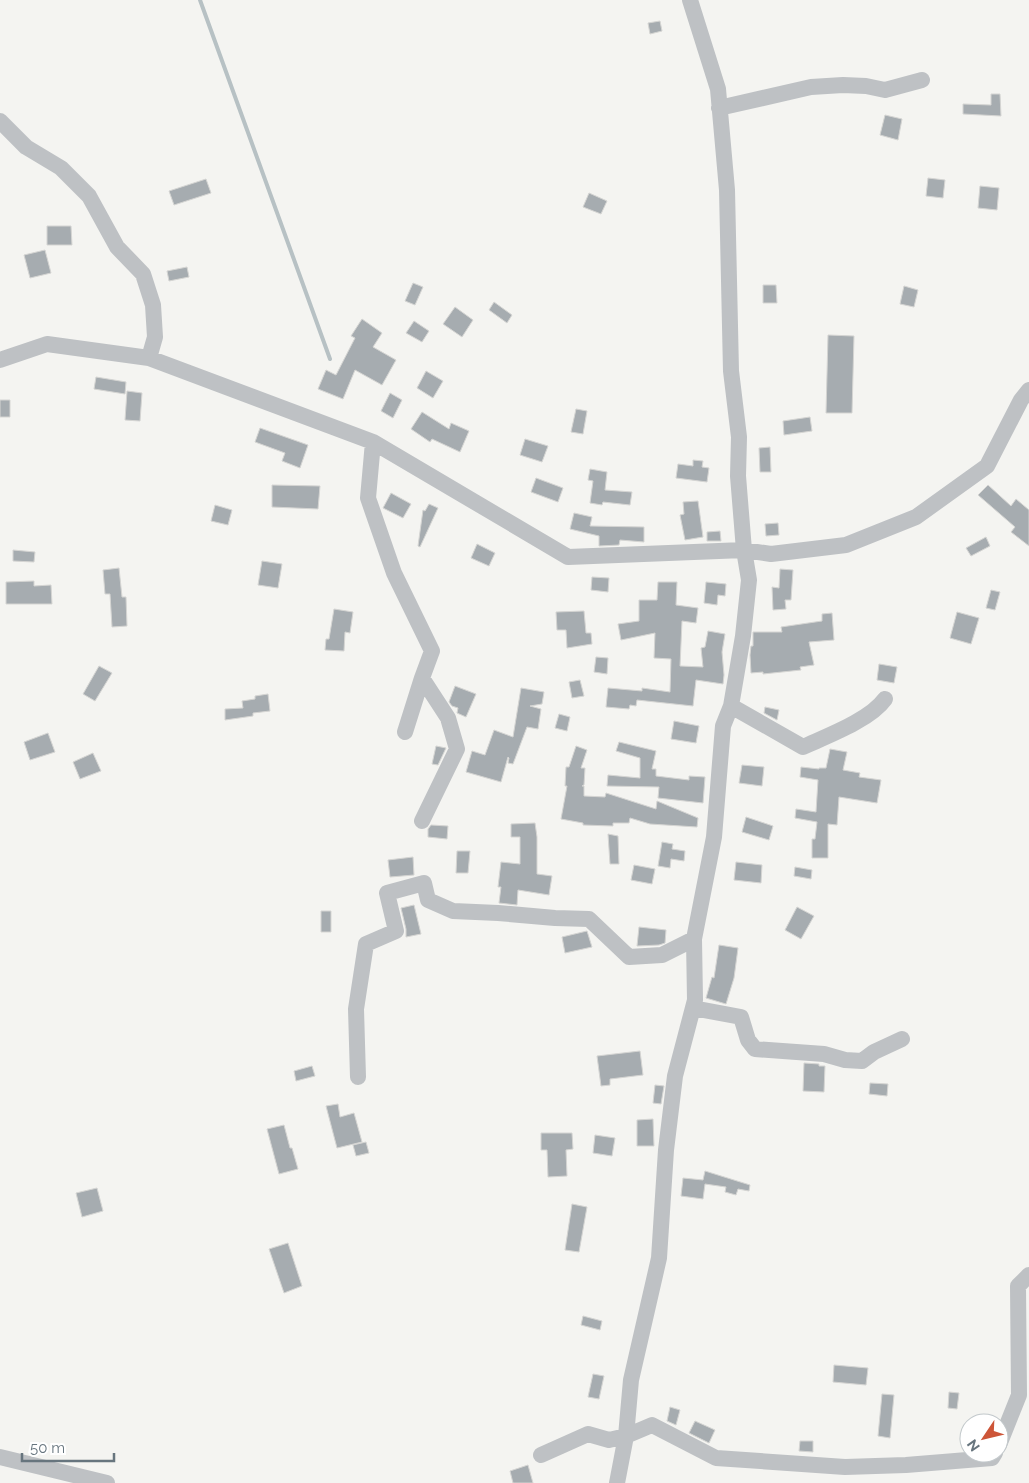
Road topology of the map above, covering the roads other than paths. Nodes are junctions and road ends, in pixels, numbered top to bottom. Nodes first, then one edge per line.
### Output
1 (690, 0) edge
2 (922, 80) dead end
3 (719, 108) junction
4 (0, 121) edge
5 (149, 358) junction
6 (0, 360) edge
7 (1029, 390) edge
8 (373, 442) junction
9 (744, 550) junction
10 (422, 678) junction
11 (885, 699) dead end
12 (731, 706) junction
13 (405, 732) dead end
14 (422, 821) dead end
15 (694, 939) junction
16 (693, 1008) junction
17 (902, 1039) dead end
18 (358, 1076) dead end
19 (1029, 1275) edge
20 (1009, 1420) edge
21 (626, 1436) junction
22 (541, 1455) dead end
23 (0, 1457) edge
24 (959, 1461) edge
25 (107, 1483) edge
26 (617, 1483) edge

1 - 3 street
2 - 3 street
3 - 9 street
4 - 5 street
5 - 6 street
5 - 8 street
7 - 9 street
8 - 9 street
8 - 10 street
9 - 12 street
10 - 13 street
10 - 14 street
11 - 12 street
12 - 15 street
15 - 16 street
15 - 18 street
16 - 17 street
16 - 21 street
19 - 20 street
21 - 22 street
21 - 24 street
21 - 26 street
23 - 25 street

